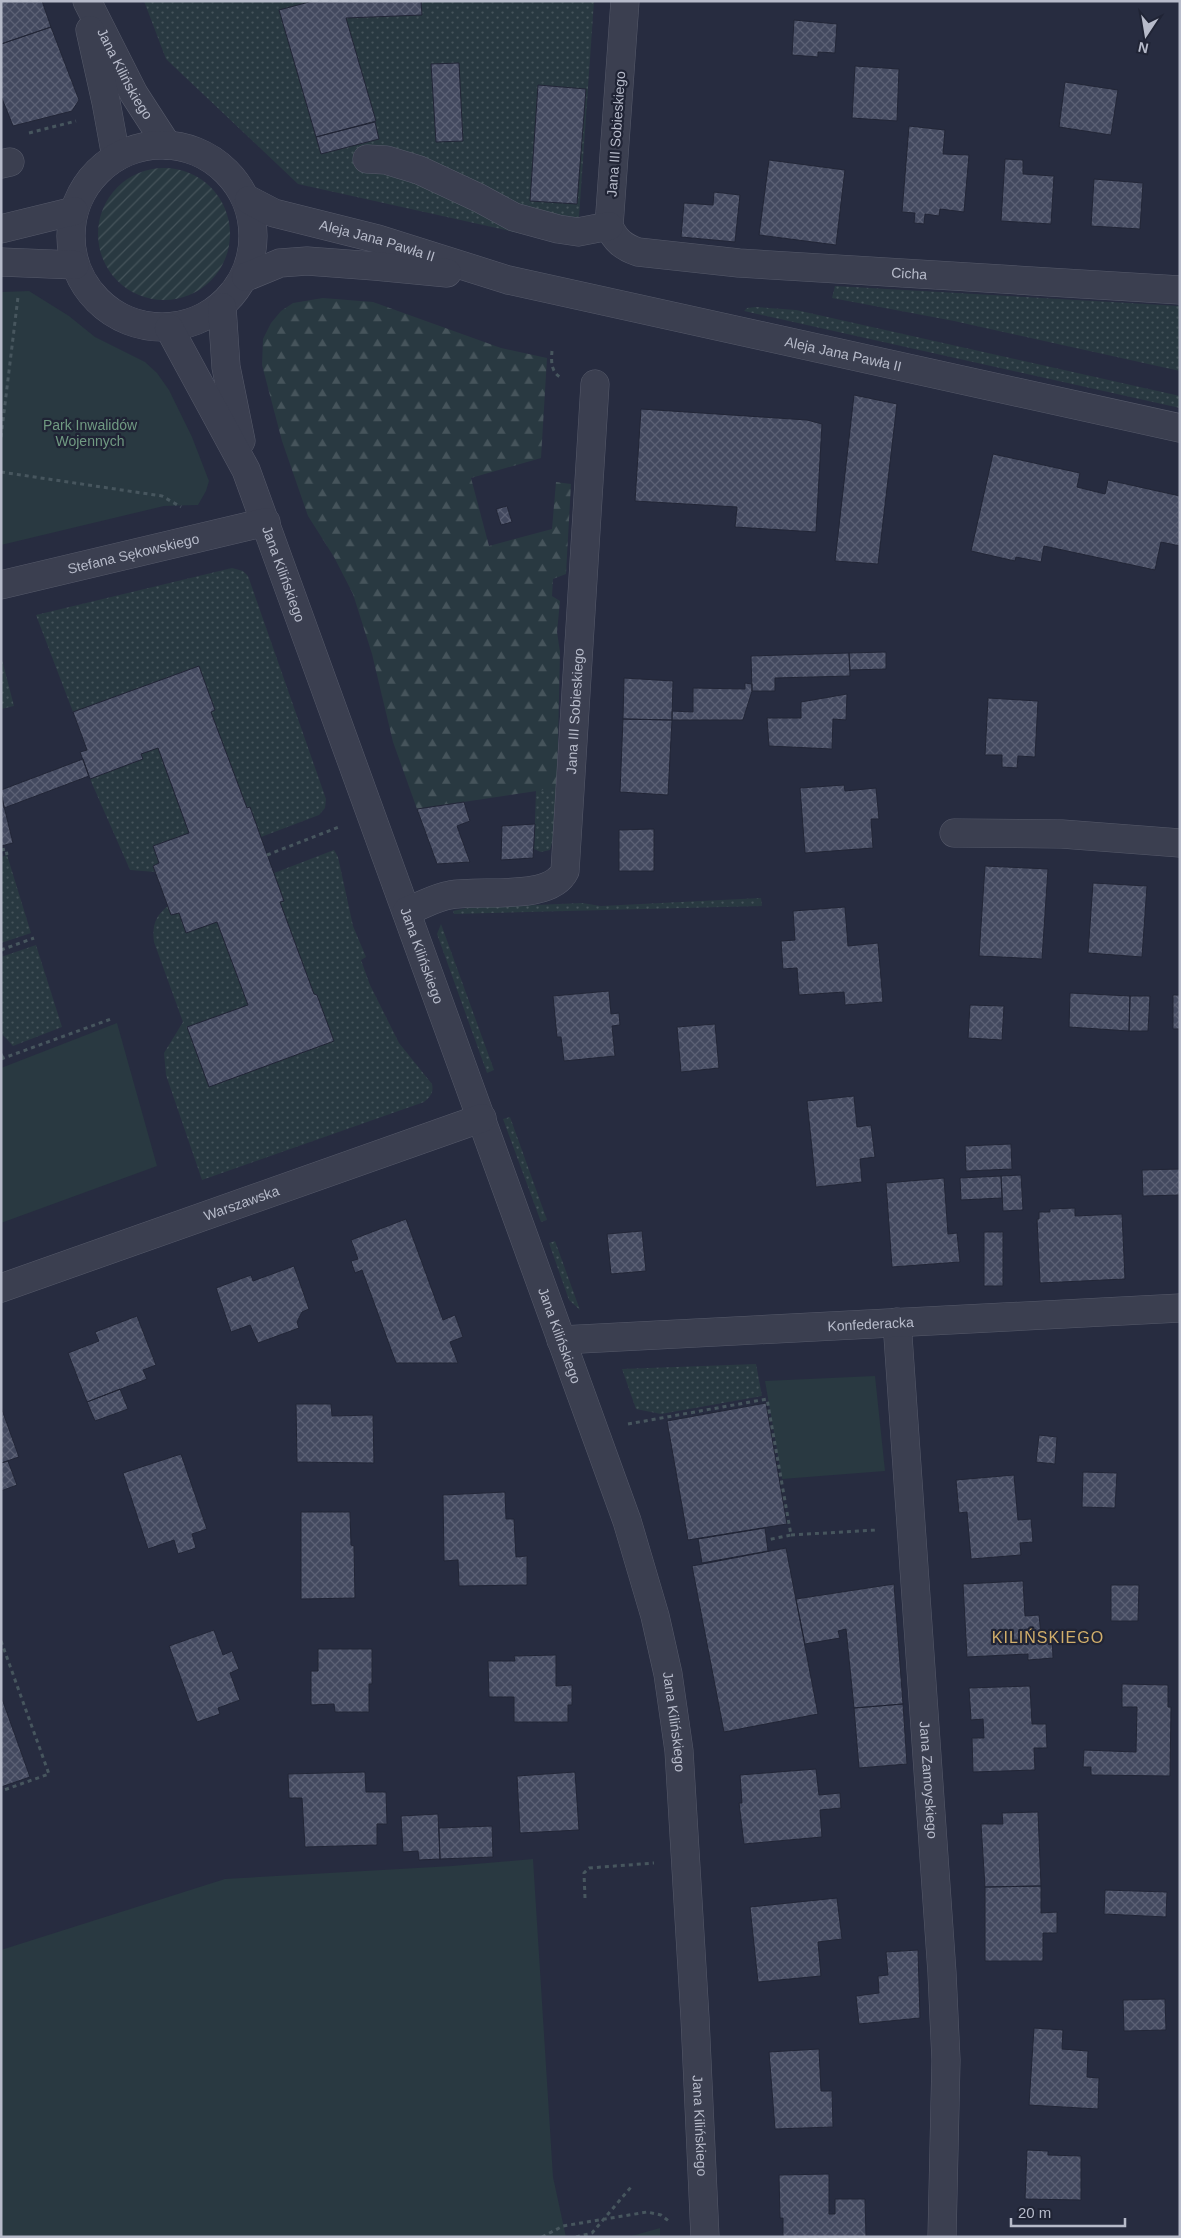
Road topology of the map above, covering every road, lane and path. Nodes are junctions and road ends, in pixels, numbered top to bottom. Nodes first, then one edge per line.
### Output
1 (85, 1) edge
2 (625, 1) edge
3 (79, 117) dead end
4 (167, 145) junction
5 (116, 157) junction
6 (367, 159) dead end
7 (5, 163) edge
8 (249, 200) junction
9 (74, 211) junction
10 (609, 226) junction
11 (1, 229) edge
12 (1, 262) edge
13 (75, 265) junction
14 (246, 277) junction
15 (508, 280) junction
16 (1180, 290) edge
17 (19, 291) dead end
18 (222, 307) junction
19 (169, 328) junction
20 (595, 384) dead end
21 (1180, 428) edge
22 (1, 437) edge
23 (246, 470) junction
24 (1, 472) edge
25 (183, 509) dead end
26 (266, 522) junction
27 (1, 585) edge
28 (339, 827) dead end
29 (954, 833) dead end
30 (1180, 843) edge
31 (1, 850) edge
32 (267, 854) dead end
33 (7, 855) dead end
34 (407, 911) junction
35 (34, 938) dead end
36 (1, 950) edge
37 (111, 1019) dead end
38 (1, 1054) edge
39 (2, 1059) edge
40 (482, 1118) junction
41 (1, 1288) edge
42 (1180, 1308) edge
43 (897, 1322) junction
44 (561, 1340) junction
45 (627, 1424) dead end
46 (912, 1527) junction
47 (791, 1535) junction
48 (767, 1540) dead end
49 (1, 1640) edge
50 (1, 1791) edge
51 (659, 1863) dead end
52 (584, 1898) dead end
53 (631, 2187) dead end
54 (604, 2218) junction
55 (672, 2224) dead end
56 (542, 2237) edge
57 (576, 2237) edge
58 (704, 2237) edge
59 (942, 2237) edge

1 - 4 street, Jana Kilińskiego
1 - 5 street, Jana Kilińskiego
2 - 10 street, Jana III Sobieskiego
3 - 7 path
4 - 5 street
4 - 8 street
5 - 9 street
6 - 10 street
8 - 14 street
8 - 15 street, Aleja Jana Pawła II
9 - 11 street
9 - 13 street
10 - 16 street, Cicha
12 - 13 street
13 - 19 street
14 - 15 street, Aleja Jana Pawła II
14 - 18 street
15 - 21 street, Aleja Jana Pawła II
17 - 22 path
18 - 19 street
18 - 23 street, Jana Kilińskiego
19 - 23 street, Jana Kilińskiego
20 - 34 street, Jana III Sobieskiego
23 - 26 street, Jana Kilińskiego
24 - 25 path
26 - 27 street, Stefana Sękowskiego
26 - 34 street, Jana Kilińskiego
28 - 32 path
29 - 30 street
31 - 33 path
34 - 40 street, Jana Kilińskiego
35 - 36 path
37 - 39 path
38 - 39 path
40 - 41 street, Warszawska
40 - 44 street, Jana Kilińskiego
42 - 43 street, Konfederacka
43 - 44 street, Konfederacka
43 - 46 street, Jana Zamoyskiego
44 - 58 street, Jana Kilińskiego
45 - 47 path
46 - 47 path
46 - 59 street, Jana Zamoyskiego
47 - 48 path
49 - 50 path
51 - 52 path
53 - 54 path
54 - 55 path
54 - 56 path
54 - 57 path

